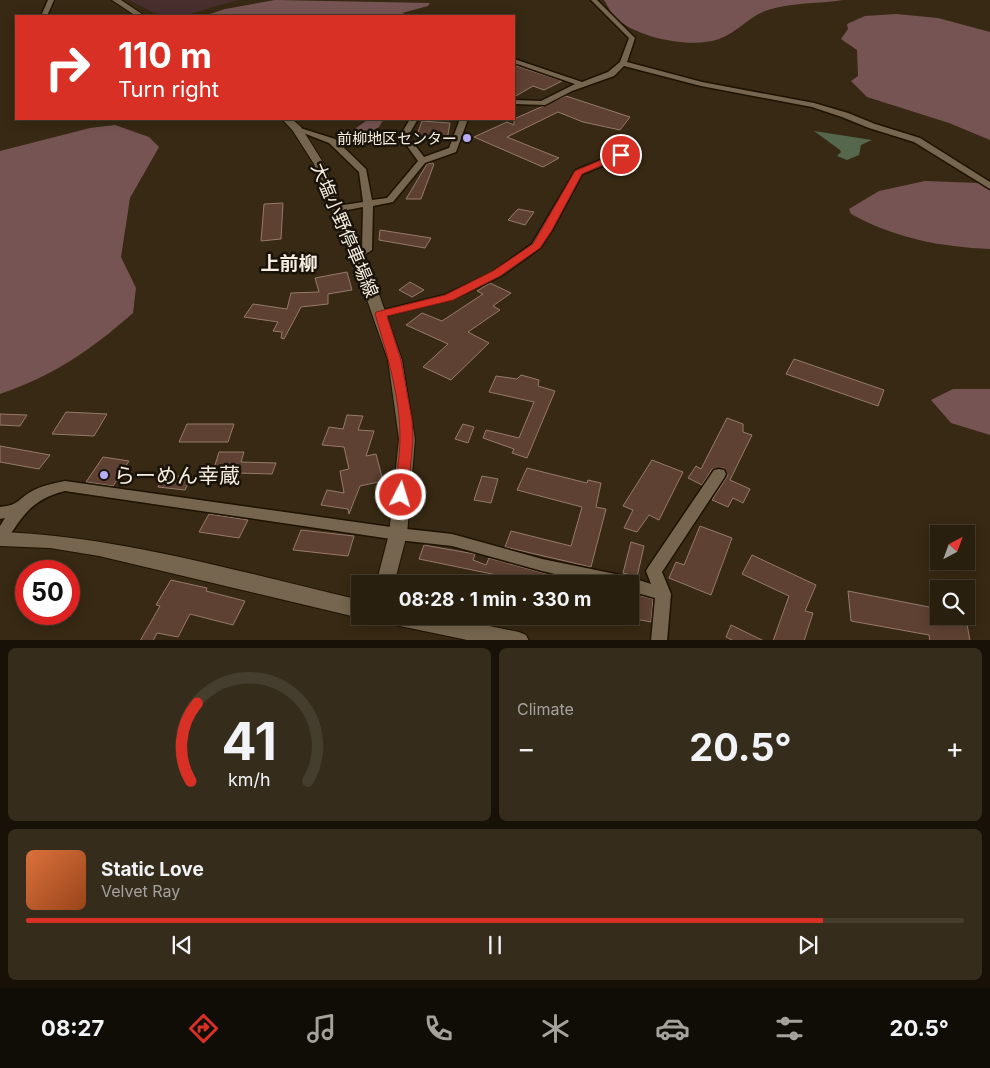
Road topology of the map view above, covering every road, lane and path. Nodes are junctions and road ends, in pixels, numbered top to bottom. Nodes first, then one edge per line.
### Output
1 (51, 0) edge
2 (116, 0) edge
3 (594, 0) edge
4 (44, 15) edge
5 (139, 15) edge
6 (515, 61) edge
7 (622, 63) junction
8 (582, 84) junction
9 (515, 102) edge
10 (413, 120) edge
11 (464, 120) edge
12 (292, 124) edge
13 (621, 155) dead end
14 (422, 161) junction
15 (990, 186) edge
16 (368, 203) junction
17 (337, 209) junction
18 (357, 255) junction
19 (380, 314) junction
20 (719, 474) dead end
21 (18, 511) junction
22 (0, 512) edge
23 (398, 534) junction
24 (0, 539) edge
25 (387, 575) edge
26 (588, 575) edge
27 (639, 587) edge
28 (663, 594) junction
29 (351, 607) edge
30 (442, 625) edge
31 (519, 640) edge
32 (659, 640) edge

1 - 4 street
2 - 5 main road
3 - 7 street
6 - 8 street
7 - 8 street
7 - 15 street
8 - 9 street
10 - 14 street
11 - 14 street
12 - 16 street
12 - 17 main road, 大塩小野停車場線
13 - 19 street
14 - 16 street
16 - 17 street
16 - 18 street
17 - 18 main road, 大塩小野停車場線
18 - 19 main road, 大塩小野停車場線
19 - 23 main road, 大塩小野停車場線
20 - 28 street
21 - 22 street
21 - 23 street
21 - 24 street
23 - 25 main road, 大塩小野停車場線
23 - 26 street
24 - 29 main road
27 - 28 street
28 - 32 street
30 - 31 main road

